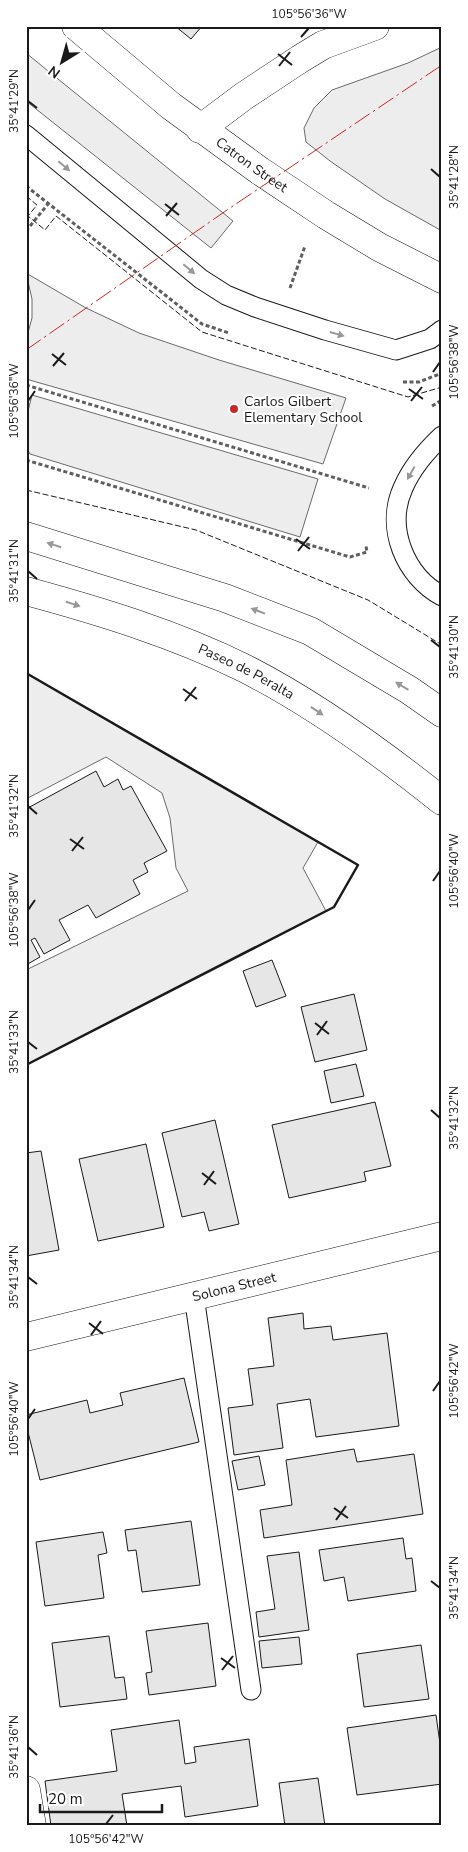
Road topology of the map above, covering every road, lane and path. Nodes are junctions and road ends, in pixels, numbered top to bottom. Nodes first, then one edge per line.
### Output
1 (76, 26) edge
2 (375, 26) edge
3 (200, 129) junction
4 (26, 135) edge
5 (48, 204) dead end
6 (26, 231) edge
7 (305, 246) dead end
8 (442, 280) edge
9 (288, 293) dead end
10 (442, 330) edge
11 (26, 385) edge
12 (442, 436) edge
13 (26, 460) edge
14 (369, 488) dead end
15 (26, 536) edge
16 (367, 552) dead end
17 (26, 591) edge
18 (442, 596) edge
19 (442, 714) edge
20 (442, 801) edge
21 (442, 1236) edge
22 (194, 1296) junction
23 (26, 1337) edge
24 (251, 1690) dead end
25 (26, 1790) edge
26 (32, 1826) edge

1 - 3 street, Catron Street
2 - 3 street
3 - 8 street, Catron Street
4 -> 10 lane
5 - 6 path
7 - 9 path
11 - 14 path
12 -> 18 lane
13 - 16 path
19 -> 15 street
17 -> 20 street, Paseo de Peralta
21 - 22 street, Solona Street
22 - 23 street, Solona Street
22 - 24 lane
25 - 26 street

